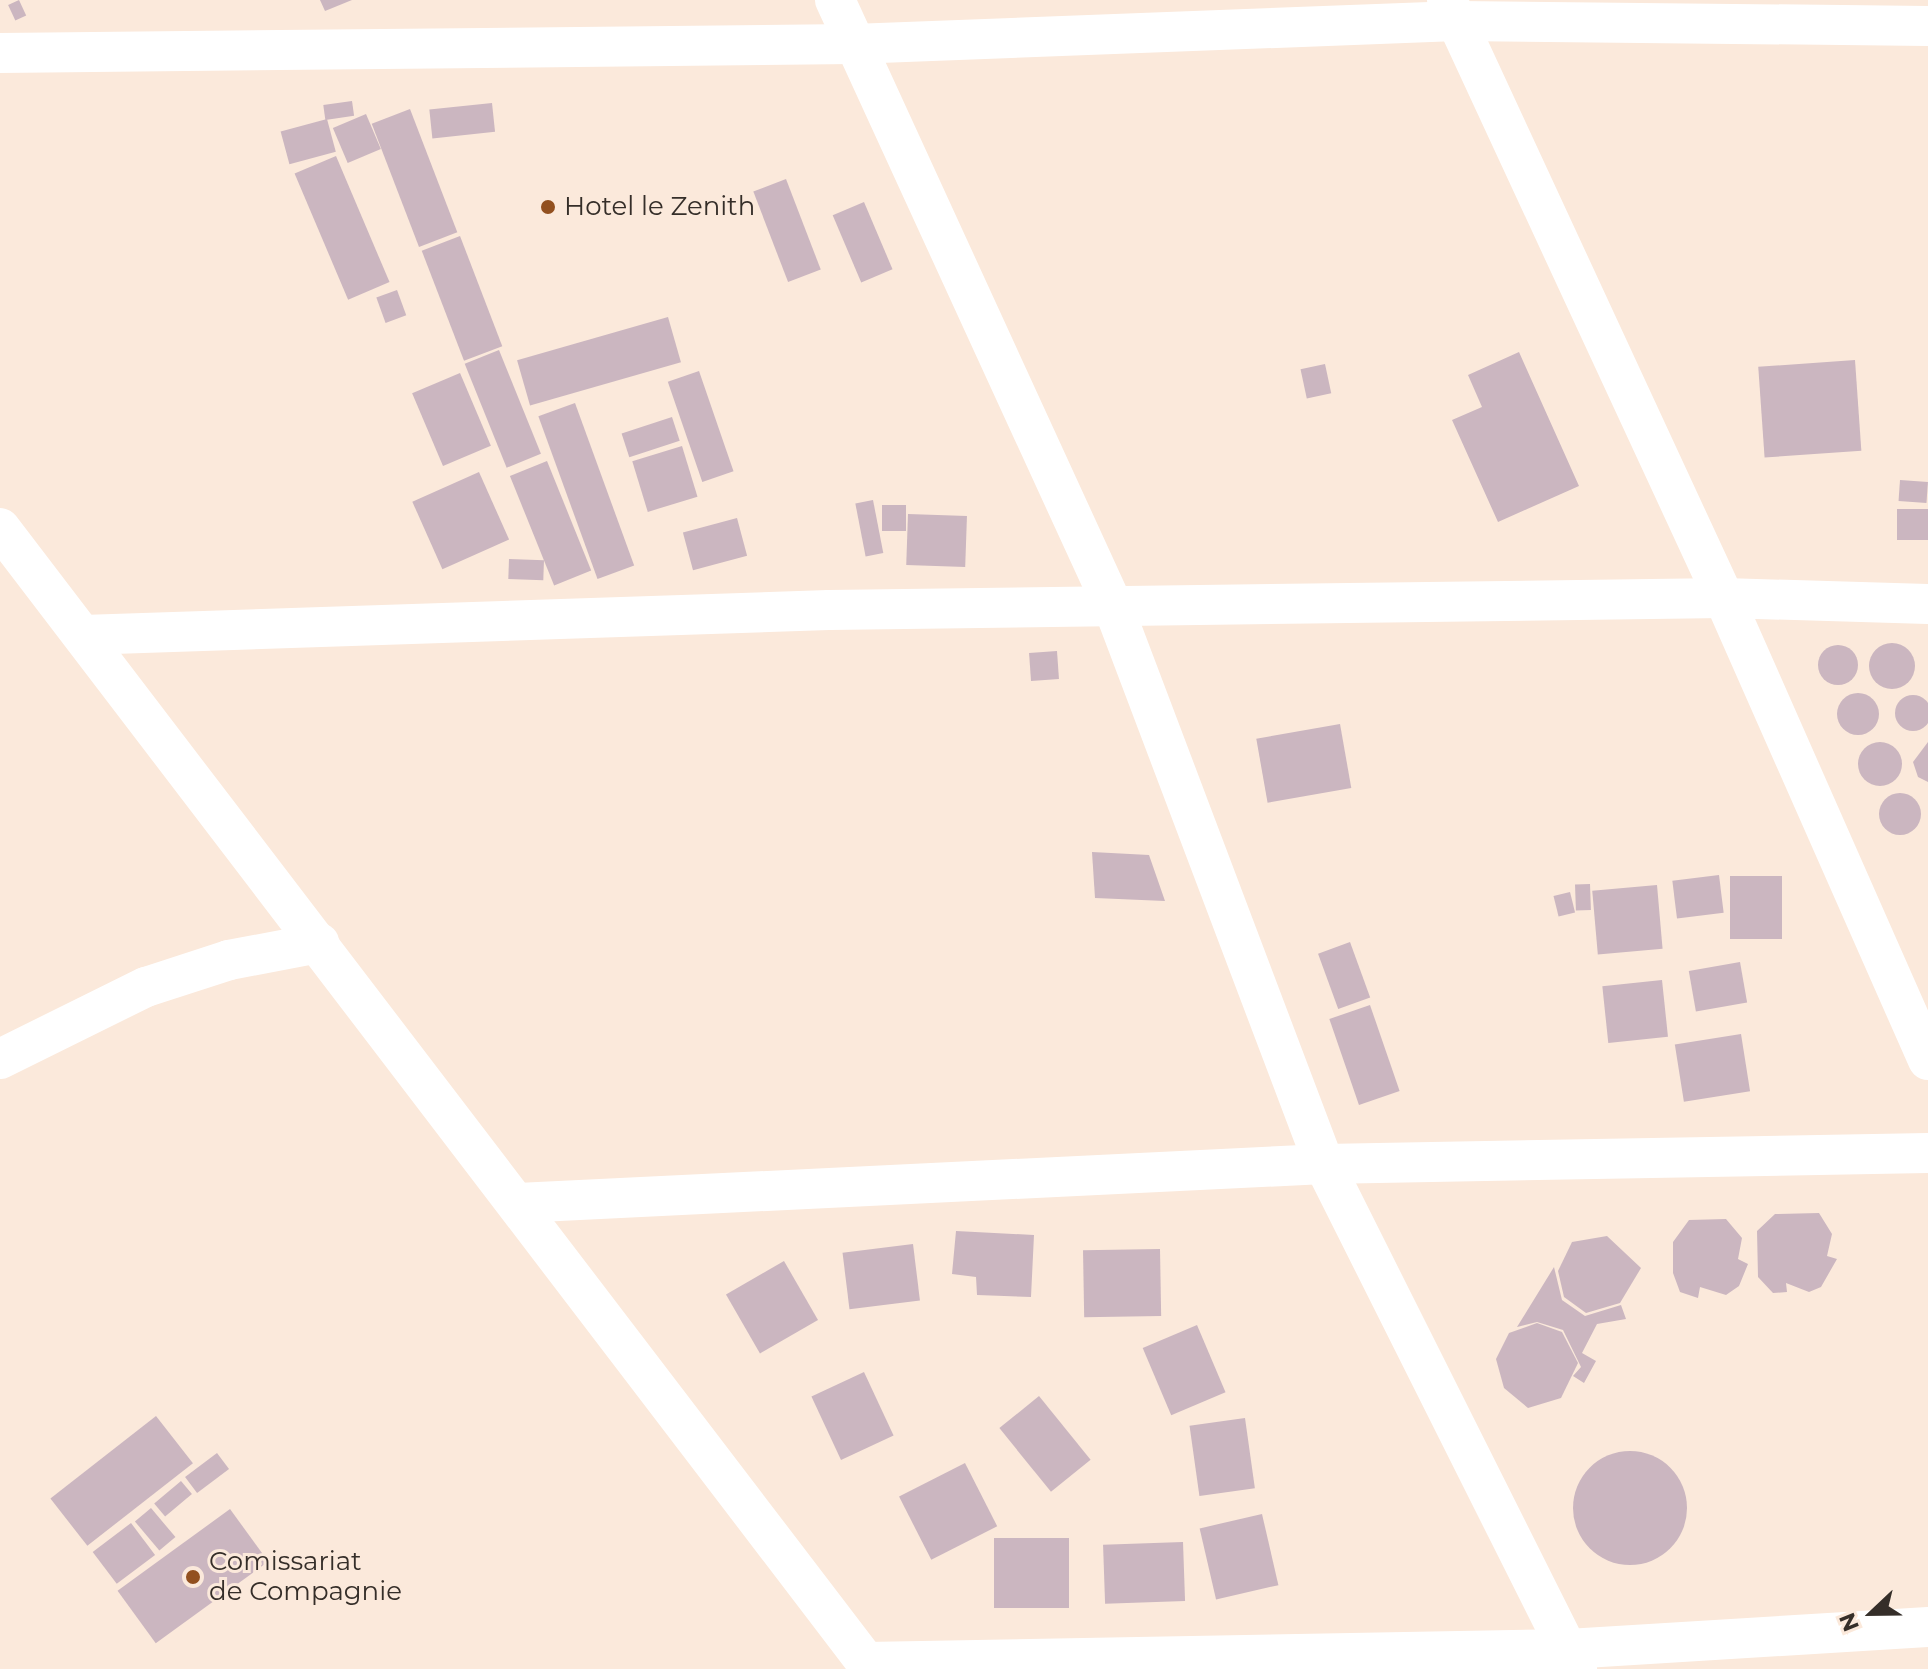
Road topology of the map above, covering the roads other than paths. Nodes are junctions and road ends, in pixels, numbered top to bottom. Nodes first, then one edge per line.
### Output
1 (835, 0) edge
2 (1452, 11) edge
3 (1928, 26) edge
4 (853, 44) junction
5 (0, 53) edge
6 (0, 528) edge
7 (1724, 598) junction
8 (1928, 604) edge
9 (1113, 606) junction
10 (83, 635) junction
11 (319, 943) junction
12 (0, 1059) edge
13 (1928, 1060) edge
14 (1928, 1153) edge
15 (1324, 1164) junction
16 (518, 1203) junction
17 (1928, 1627) edge
18 (1573, 1659) edge
19 (869, 1665) edge

1 - 4 street
2 - 3 street
2 - 4 street
2 - 7 street
4 - 5 street
4 - 9 street
6 - 10 street
7 - 8 street
7 - 9 street
7 - 13 street
9 - 10 street
9 - 15 street
10 - 11 street
11 - 12 street
11 - 16 street
14 - 15 street
15 - 16 street
15 - 18 street
16 - 19 street
17 - 18 street
18 - 19 street

